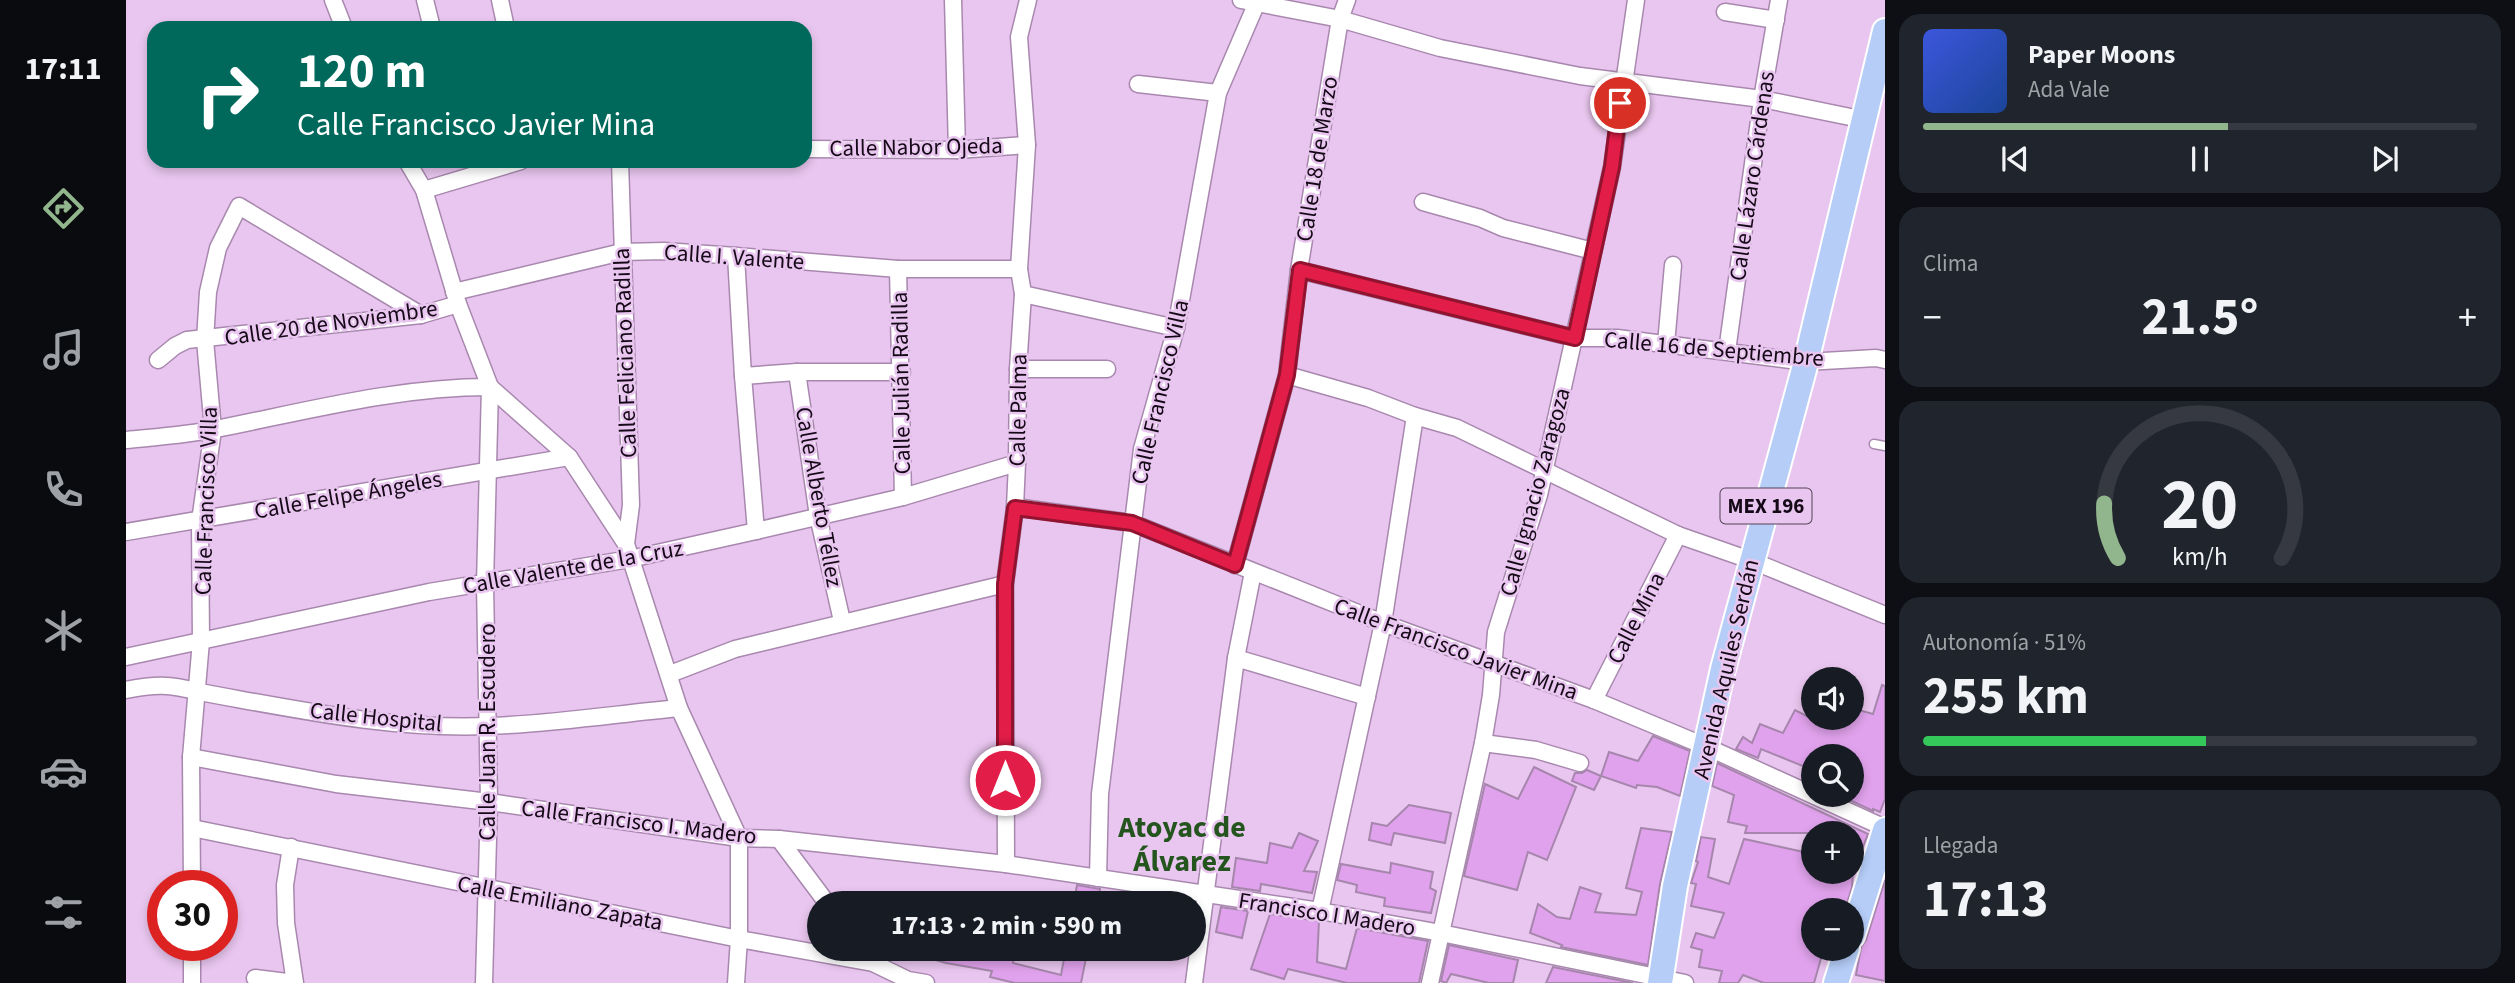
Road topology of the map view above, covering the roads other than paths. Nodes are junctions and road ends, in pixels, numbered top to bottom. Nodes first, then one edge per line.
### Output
1 (333, 0) edge
2 (425, 0) edge
3 (499, 0) edge
4 (953, 0) edge
5 (1028, 0) edge
6 (1347, 0) edge
7 (1636, 0) edge
8 (1779, 0) edge
9 (1252, 1) edge
10 (1725, 12) dead end
11 (1340, 19) junction
12 (1776, 20) junction
13 (341, 21) edge
14 (430, 21) edge
15 (504, 21) edge
16 (1885, 31) edge
17 (1623, 82) junction
18 (1138, 84) dead end
19 (1218, 93) junction
20 (1762, 99) junction
21 (1865, 120) junction
22 (1027, 145) junction
23 (812, 149) edge
24 (957, 150) junction
25 (411, 168) edge
26 (466, 168) edge
27 (620, 168) edge
28 (424, 190) junction
29 (1423, 202) dead end
30 (1593, 251) junction
31 (622, 252) junction
32 (736, 256) junction
33 (1674, 265) dead end
34 (898, 269) junction
35 (1019, 269) junction
36 (1300, 270) junction
37 (1023, 294) junction
38 (456, 298) junction
39 (421, 315) junction
40 (1176, 328) junction
41 (1575, 338) junction
42 (205, 340) junction
43 (1666, 344) junction
44 (1727, 351) junction
45 (158, 360) dead end
46 (1885, 360) edge
47 (1806, 362) junction
48 (1018, 369) junction
49 (1107, 369) dead end
50 (797, 372) junction
51 (902, 372) junction
52 (1287, 375) junction
53 (743, 376) junction
54 (490, 387) junction
55 (1415, 416) junction
56 (213, 429) junction
57 (126, 440) edge
58 (1874, 444) dead end
59 (1885, 446) edge
60 (569, 457) junction
61 (1017, 463) junction
62 (488, 470) junction
63 (1544, 471) junction
64 (903, 497) junction
65 (1015, 508) junction
66 (818, 516) junction
67 (200, 521) junction
68 (1132, 523) junction
69 (756, 531) junction
70 (126, 532) edge
71 (1678, 535) junction
72 (628, 551) junction
73 (1750, 560) junction
74 (1235, 565) junction
75 (1253, 572) junction
76 (485, 584) junction
77 (1005, 584) junction
78 (1885, 615) edge
79 (842, 621) junction
80 (1382, 623) junction
81 (201, 641) junction
82 (126, 657) edge
83 (1236, 658) junction
84 (1493, 665) junction
85 (670, 674) junction
86 (126, 688) edge
87 (198, 692) junction
88 (1367, 697) junction
89 (1594, 700) junction
90 (679, 708) junction
91 (489, 726) junction
92 (1483, 743) junction
93 (1707, 747) junction
94 (191, 757) junction
95 (1580, 764) dead end
96 (489, 802) junction
97 (192, 828) junction
98 (1885, 829) edge
99 (739, 838) junction
100 (779, 839) junction
101 (291, 848) junction
102 (1006, 864) junction
103 (192, 870) edge
104 (1098, 878) junction
105 (486, 888) junction
106 (818, 891) edge
107 (1185, 891) edge
108 (1205, 891) edge
109 (1206, 894) edge
110 (1864, 898) edge
111 (1320, 911) junction
112 (1441, 933) junction
113 (739, 939) junction
114 (192, 961) edge
115 (1197, 961) edge
116 (1843, 961) edge
117 (873, 963) joint
118 (255, 978) dead end
119 (909, 981) edge
120 (1669, 981) edge
121 (192, 983) edge
122 (295, 983) edge
123 (484, 983) edge
124 (736, 983) edge
125 (926, 983) edge
126 (1194, 983) edge
127 (1430, 983) edge
128 (1836, 983) edge

1 - 13 street
2 - 14 street
3 - 15 street
4 - 24 street
5 - 22 street, Calle Palma
6 - 11 street, Calle 18 de Marzo
7 - 17 street, Calle Ignacio Zaragoza
8 - 12 street, Calle Lázaro Cárdenas
9 - 11 street
9 - 19 street, Calle Francisco Villa
10 - 12 street
11 - 17 street
11 - 36 street, Calle 18 de Marzo
12 - 20 street, Calle Lázaro Cárdenas
16 - 21 main road, Avenida Aquiles Serdán / MEX 196
17 - 20 street
17 - 30 street, Calle Ignacio Zaragoza
18 - 19 street
19 - 40 street, Calle Francisco Villa
20 - 21 street
20 - 44 street, Calle Lázaro Cárdenas
21 - 47 main road, Avenida Aquiles Serdán / MEX 196
22 - 24 street, Calle Nabor Ojeda
22 - 35 street, Calle Palma
23 - 24 street, Calle Nabor Ojeda
25 - 28 street, Calle Juan R. Escudero
26 - 28 street
27 - 31 street, Calle Feliciano Radilla
28 - 38 street, Calle Juan R. Escudero
29 - 30 street
30 - 41 street, Calle Ignacio Zaragoza
31 - 32 street, Calle I. Valente
31 - 38 street, Calle I. Valente
31 - 72 street, Calle Feliciano Radilla
32 - 34 street, Calle I. Valente
32 - 53 street
33 - 43 street
34 - 35 street, Calle I. Valente
34 - 51 street, Calle Julián Radilla
35 - 37 street, Calle Palma
36 - 41 street, Calle 16 de Septiembre
36 - 52 street, Calle 18 de Marzo
37 - 40 street
37 - 48 street, Calle Palma
38 - 39 street, Calle 20 de Noviembre
38 - 54 street, Calle Juan R. Escudero
39 - 42 street, Calle 20 de Noviembre
39 - 42 street, Calle Francisco Villa
40 - 68 street, Calle Francisco Villa
41 - 43 street, Calle 16 de Septiembre
41 - 63 street, Calle Ignacio Zaragoza
42 - 45 street, Calle 20 de Noviembre
42 - 56 street, Calle Francisco Villa
43 - 44 street, Calle 16 de Septiembre
44 - 47 street, Calle 16 de Septiembre
46 - 47 street, Calle 16 de Septiembre
47 - 73 main road, Avenida Aquiles Serdán / MEX 196
48 - 49 street
48 - 61 street, Calle Palma
50 - 51 street
50 - 53 street
50 - 66 street, Calle Alberto Téllez
51 - 64 street, Calle Julián Radilla
52 - 55 street
52 - 74 street, Calle 18 de Marzo
53 - 69 street
54 - 56 street
54 - 60 street
54 - 62 street, Calle Juan R. Escudero
55 - 63 street
55 - 80 street
56 - 57 street
56 - 67 street, Calle Francisco Villa
58 - 59 lane
60 - 62 street, Calle Felipe Ángeles
60 - 72 street
61 - 64 street, Calle Valente de la Cruz
61 - 65 street, Calle Palma
62 - 67 street, Calle Felipe Ángeles
62 - 76 street, Calle Juan R. Escudero
63 - 71 street
63 - 84 street, Calle Ignacio Zaragoza
64 - 66 street, Calle Valente de la Cruz
65 - 68 street, Calle Francisco Javier Mina
65 - 77 street, Calle Palma
66 - 69 street, Calle Valente de la Cruz
66 - 79 street, Calle Alberto Téllez
67 - 70 street, Calle Felipe Ángeles
67 - 81 street, Calle Francisco Villa
68 - 74 street, Calle Francisco Javier Mina
68 - 104 street, Calle Francisco Villa
69 - 72 street, Calle Valente de la Cruz
71 - 73 street
71 - 89 street, Calle Mina
72 - 76 street, Calle Valente de la Cruz
72 - 85 street
73 - 78 street
73 - 93 main road, Avenida Aquiles Serdán / MEX 196
74 - 75 street, Calle Francisco Javier Mina
75 - 80 street, Calle Francisco Javier Mina
75 - 83 street
76 - 81 street, Calle Valente de la Cruz
76 - 91 street, Calle Juan R. Escudero
77 - 79 street
77 - 102 street, Calle Palma
79 - 85 street
80 - 84 street, Calle Francisco Javier Mina
80 - 88 street
81 - 82 street, Calle Valente de la Cruz
81 - 87 street, Calle Francisco Villa
83 - 88 street
83 - 108 street
84 - 89 street, Calle Francisco Javier Mina
84 - 92 street, Calle Ignacio Zaragoza
85 - 90 street
86 - 87 street, Calle Hospital
87 - 91 street, Calle Hospital
87 - 94 street, Calle Francisco Villa
88 - 111 street
89 - 93 street, Calle Francisco Javier Mina
90 - 91 street, Calle Hospital
90 - 99 street
91 - 96 street, Calle Juan R. Escudero
92 - 95 street
92 - 112 street, Calle Ignacio Zaragoza
93 - 98 street, Calle Francisco Javier Mina
93 - 120 main road, Avenida Aquiles Serdán / MEX 196
94 - 96 street, Calle Francisco I. Madero
94 - 97 street, Calle Francisco Villa
96 - 99 street, Calle Francisco I. Madero
96 - 105 street, Calle Juan R. Escudero
97 - 101 street, Calle Emiliano Zapata
97 - 103 street, Calle Francisco Villa
98 - 110 main road
99 - 100 street, Calle Francisco I. Madero
99 - 113 street
100 - 102 street, Calle Francisco I. Madero
100 - 106 street
101 - 105 street, Calle Emiliano Zapata
101 - 122 street
102 - 104 street, Francisco I Madero
104 - 107 street, Francisco I Madero
105 - 113 street, Calle Emiliano Zapata
105 - 123 street, Calle Juan R. Escudero
109 - 111 street, Francisco I Madero
111 - 112 street, Francisco I Madero
112 - 120 street
112 - 127 street, Calle Ignacio Zaragoza
113 - 117 street, Calle Emiliano Zapata
113 - 124 street
114 - 121 street
115 - 126 street
116 - 128 main road
117 - 119 street, Calle Emiliano Zapata
118 - 122 street
119 - 125 street, Calle Emiliano Zapata

